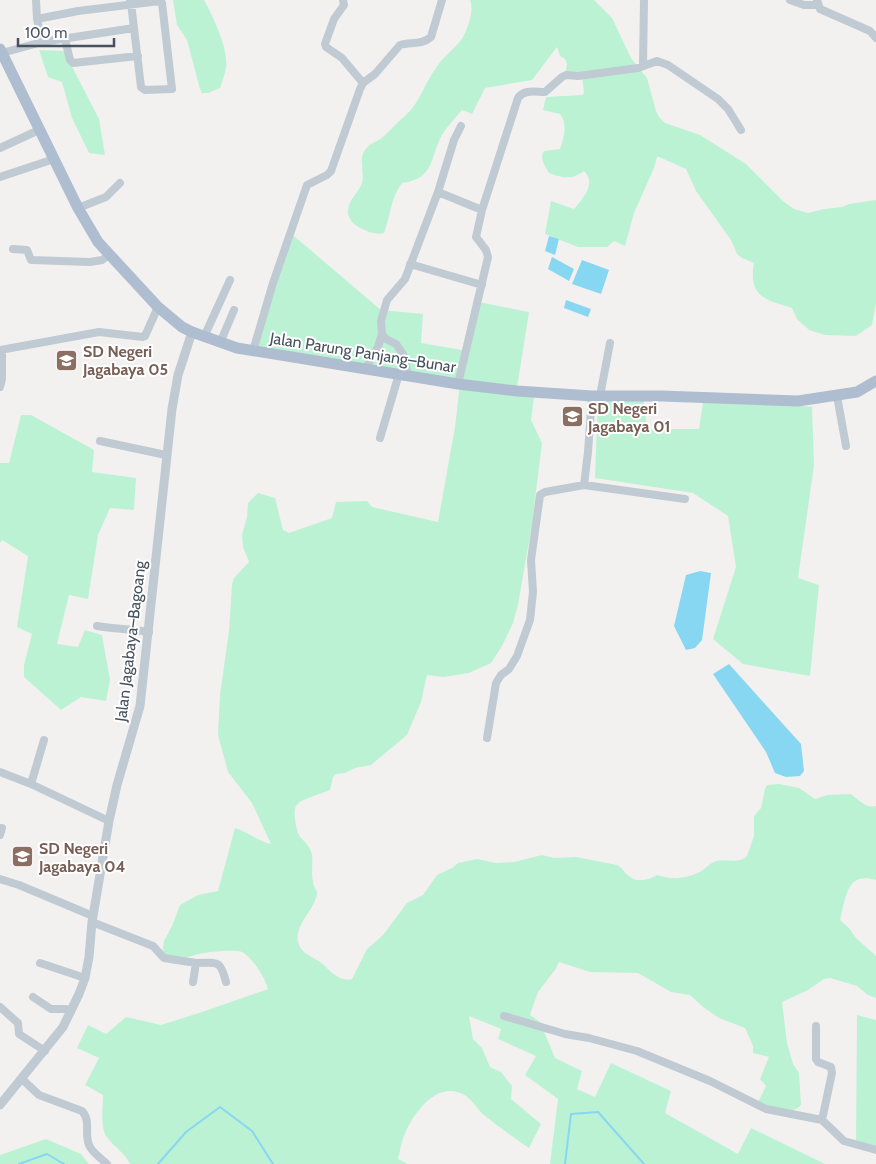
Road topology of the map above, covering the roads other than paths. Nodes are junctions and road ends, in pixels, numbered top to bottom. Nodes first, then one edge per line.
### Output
1 (36, 0) edge
2 (342, 0) edge
3 (442, 0) edge
4 (644, 0) edge
5 (790, 0) edge
6 (131, 2) edge
7 (817, 2) edge
8 (37, 19) junction
9 (134, 28) junction
10 (876, 38) edge
11 (65, 39) junction
12 (42, 42) junction
13 (1, 51) edge
14 (138, 56) junction
15 (643, 66) junction
16 (363, 83) junction
17 (461, 126) dead end
18 (39, 130) junction
19 (741, 130) dead end
20 (0, 148) edge
21 (54, 159) junction
22 (0, 177) edge
23 (120, 183) dead end
24 (438, 192) junction
25 (78, 208) junction
26 (482, 210) junction
27 (13, 248) dead end
28 (109, 255) junction
29 (410, 264) junction
30 (230, 280) dead end
31 (482, 285) junction
32 (158, 307) junction
33 (234, 310) dead end
34 (192, 332) junction
35 (382, 334) junction
36 (204, 337) junction
37 (220, 343) junction
38 (610, 343) dead end
39 (1, 350) edge
40 (253, 351) junction
41 (365, 369) junction
42 (403, 375) junction
43 (875, 383) edge
44 (458, 384) junction
45 (0, 387) edge
46 (596, 396) junction
47 (837, 396) junction
48 (380, 438) dead end
49 (100, 441) dead end
50 (846, 446) dead end
51 (166, 455) junction
52 (584, 485) junction
53 (685, 499) dead end
54 (97, 626) dead end
55 (149, 632) junction
56 (487, 738) dead end
57 (44, 740) dead end
58 (0, 772) edge
59 (31, 784) junction
60 (109, 821) junction
61 (0, 879) edge
62 (93, 919) junction
63 (40, 963) dead end
64 (196, 963) junction
65 (85, 978) junction
66 (193, 982) dead end
67 (226, 982) dead end
68 (33, 996) dead end
69 (0, 1007) edge
70 (71, 1011) junction
71 (504, 1016) dead end
72 (816, 1026) dead end
73 (45, 1051) junction
74 (22, 1079) junction
75 (0, 1106) edge
76 (822, 1120) junction
77 (876, 1150) edge
78 (108, 1164) edge

1 - 8 street
2 - 16 street
3 - 16 street
4 - 15 street
5 - 7 street
6 - 8 street
6 - 9 street
6 - 14 street
7 - 10 street
8 - 12 street
9 - 11 street
9 - 14 street
11 - 12 street
11 - 14 street
12 - 13 street
13 - 18 main road, Jalan Parung Panjang–Bunar
15 - 19 street
15 - 26 street
16 - 40 street
17 - 24 street
18 - 20 street
18 - 21 main road, Jalan Parung Panjang–Bunar
21 - 22 street
21 - 25 main road, Jalan Parung Panjang–Bunar
23 - 25 street
24 - 26 street
24 - 29 street
25 - 28 main road, Jalan Parung Panjang–Bunar
26 - 31 street
27 - 28 street
28 - 32 main road, Jalan Parung Panjang–Bunar
29 - 31 street
29 - 35 street
30 - 36 street
31 - 44 street
32 - 34 main road, Jalan Parung Panjang–Bunar
32 - 39 street
33 - 37 street
34 - 36 main road, Jalan Parung Panjang–Bunar
34 - 51 street, Jalan Jagabaya–Bagoang
35 - 41 street
35 - 42 street
36 - 37 main road, Jalan Parung Panjang–Bunar
37 - 40 main road, Jalan Parung Panjang–Bunar
38 - 46 street
39 - 45 street
40 - 41 main road, Jalan Parung Panjang–Bunar
41 - 42 main road, Jalan Parung Panjang–Bunar
42 - 44 main road, Jalan Parung Panjang–Bunar
42 - 48 street
43 - 47 main road, Jalan Parung Panjang–Bunar
44 - 46 main road, Jalan Parung Panjang–Bunar
46 - 47 main road, Jalan Parung Panjang–Bunar
46 - 52 street
47 - 50 street
49 - 51 street
51 - 55 street, Jalan Jagabaya–Bagoang
52 - 53 street
52 - 56 street
54 - 55 street
55 - 60 street, Jalan Jagabaya–Bagoang
57 - 59 street
58 - 59 street
59 - 60 street
60 - 62 street, Jalan Jagabaya–Bagoang
61 - 62 street
62 - 64 street
62 - 65 street, Jalan Jagabaya–Bagoang
63 - 65 street
64 - 66 street
64 - 67 street
65 - 70 street, Jalan Jagabaya–Bagoang
68 - 70 street
69 - 73 street
70 - 73 street, Jalan Jagabaya–Bagoang
71 - 76 street
72 - 76 street
73 - 74 street, Jalan Jagabaya–Bagoang
74 - 75 street, Jalan Jagabaya–Bagoang
74 - 78 street
76 - 77 street

